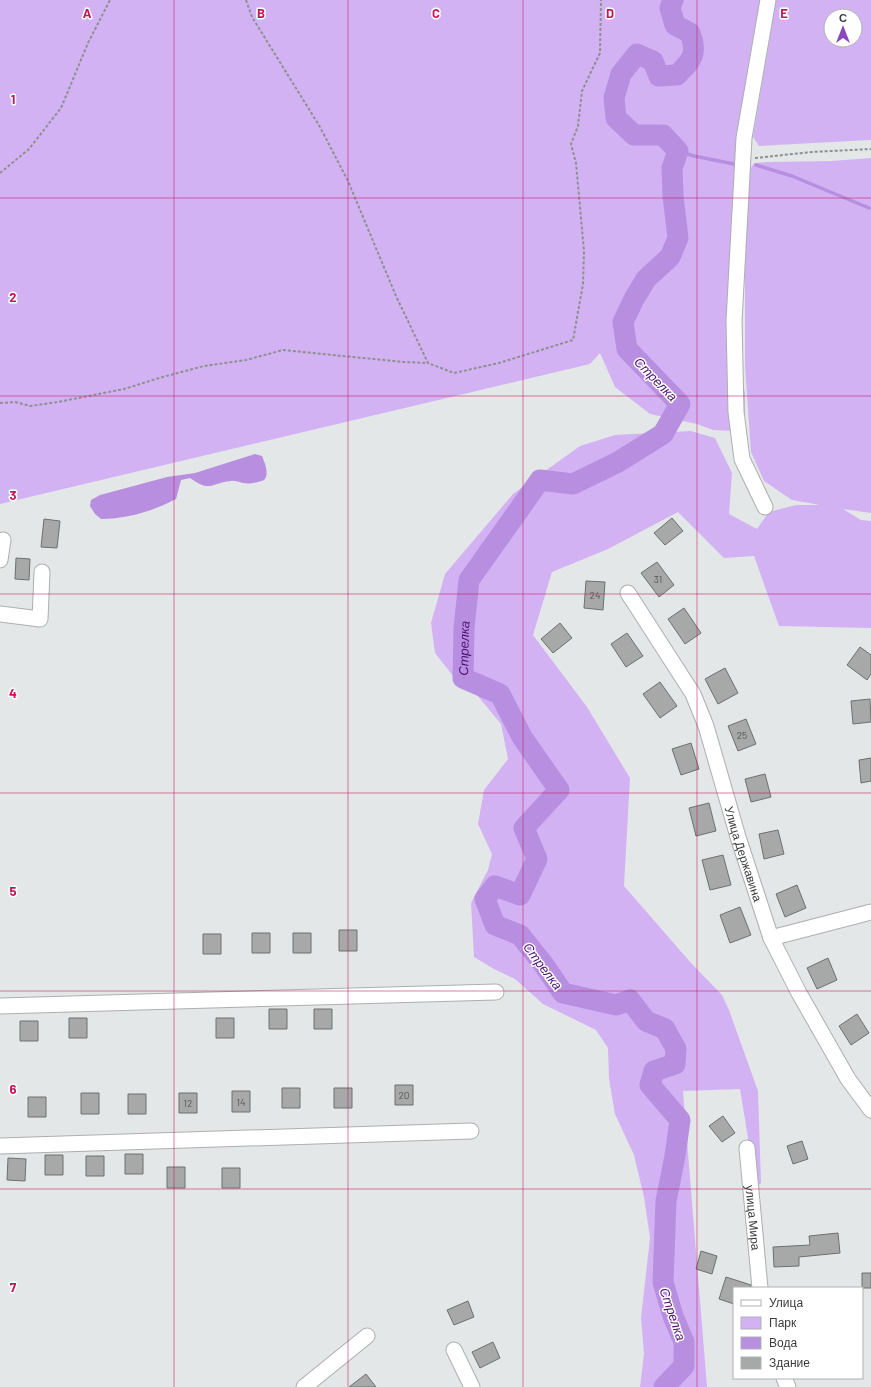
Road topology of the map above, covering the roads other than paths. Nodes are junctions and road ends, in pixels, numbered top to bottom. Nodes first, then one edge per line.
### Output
1 (768, 0) edge
2 (765, 507) dead end
3 (3, 540) dead end
4 (0, 560) edge
5 (42, 572) dead end
6 (628, 593) dead end
7 (0, 614) edge
8 (871, 912) edge
9 (771, 938) junction
10 (496, 992) dead end
11 (0, 1006) edge
12 (871, 1110) edge
13 (471, 1131) dead end
14 (0, 1146) edge
15 (747, 1148) dead end
16 (760, 1287) edge
17 (366, 1336) dead end
18 (454, 1350) dead end
19 (304, 1387) edge
20 (472, 1387) edge

1 - 2 street
3 - 4 street
5 - 7 street
6 - 9 street, Улица Державина
8 - 9 street
9 - 12 street, Улица Державина
10 - 11 street
13 - 14 street
15 - 16 street, улица Мира
17 - 19 street
18 - 20 street

